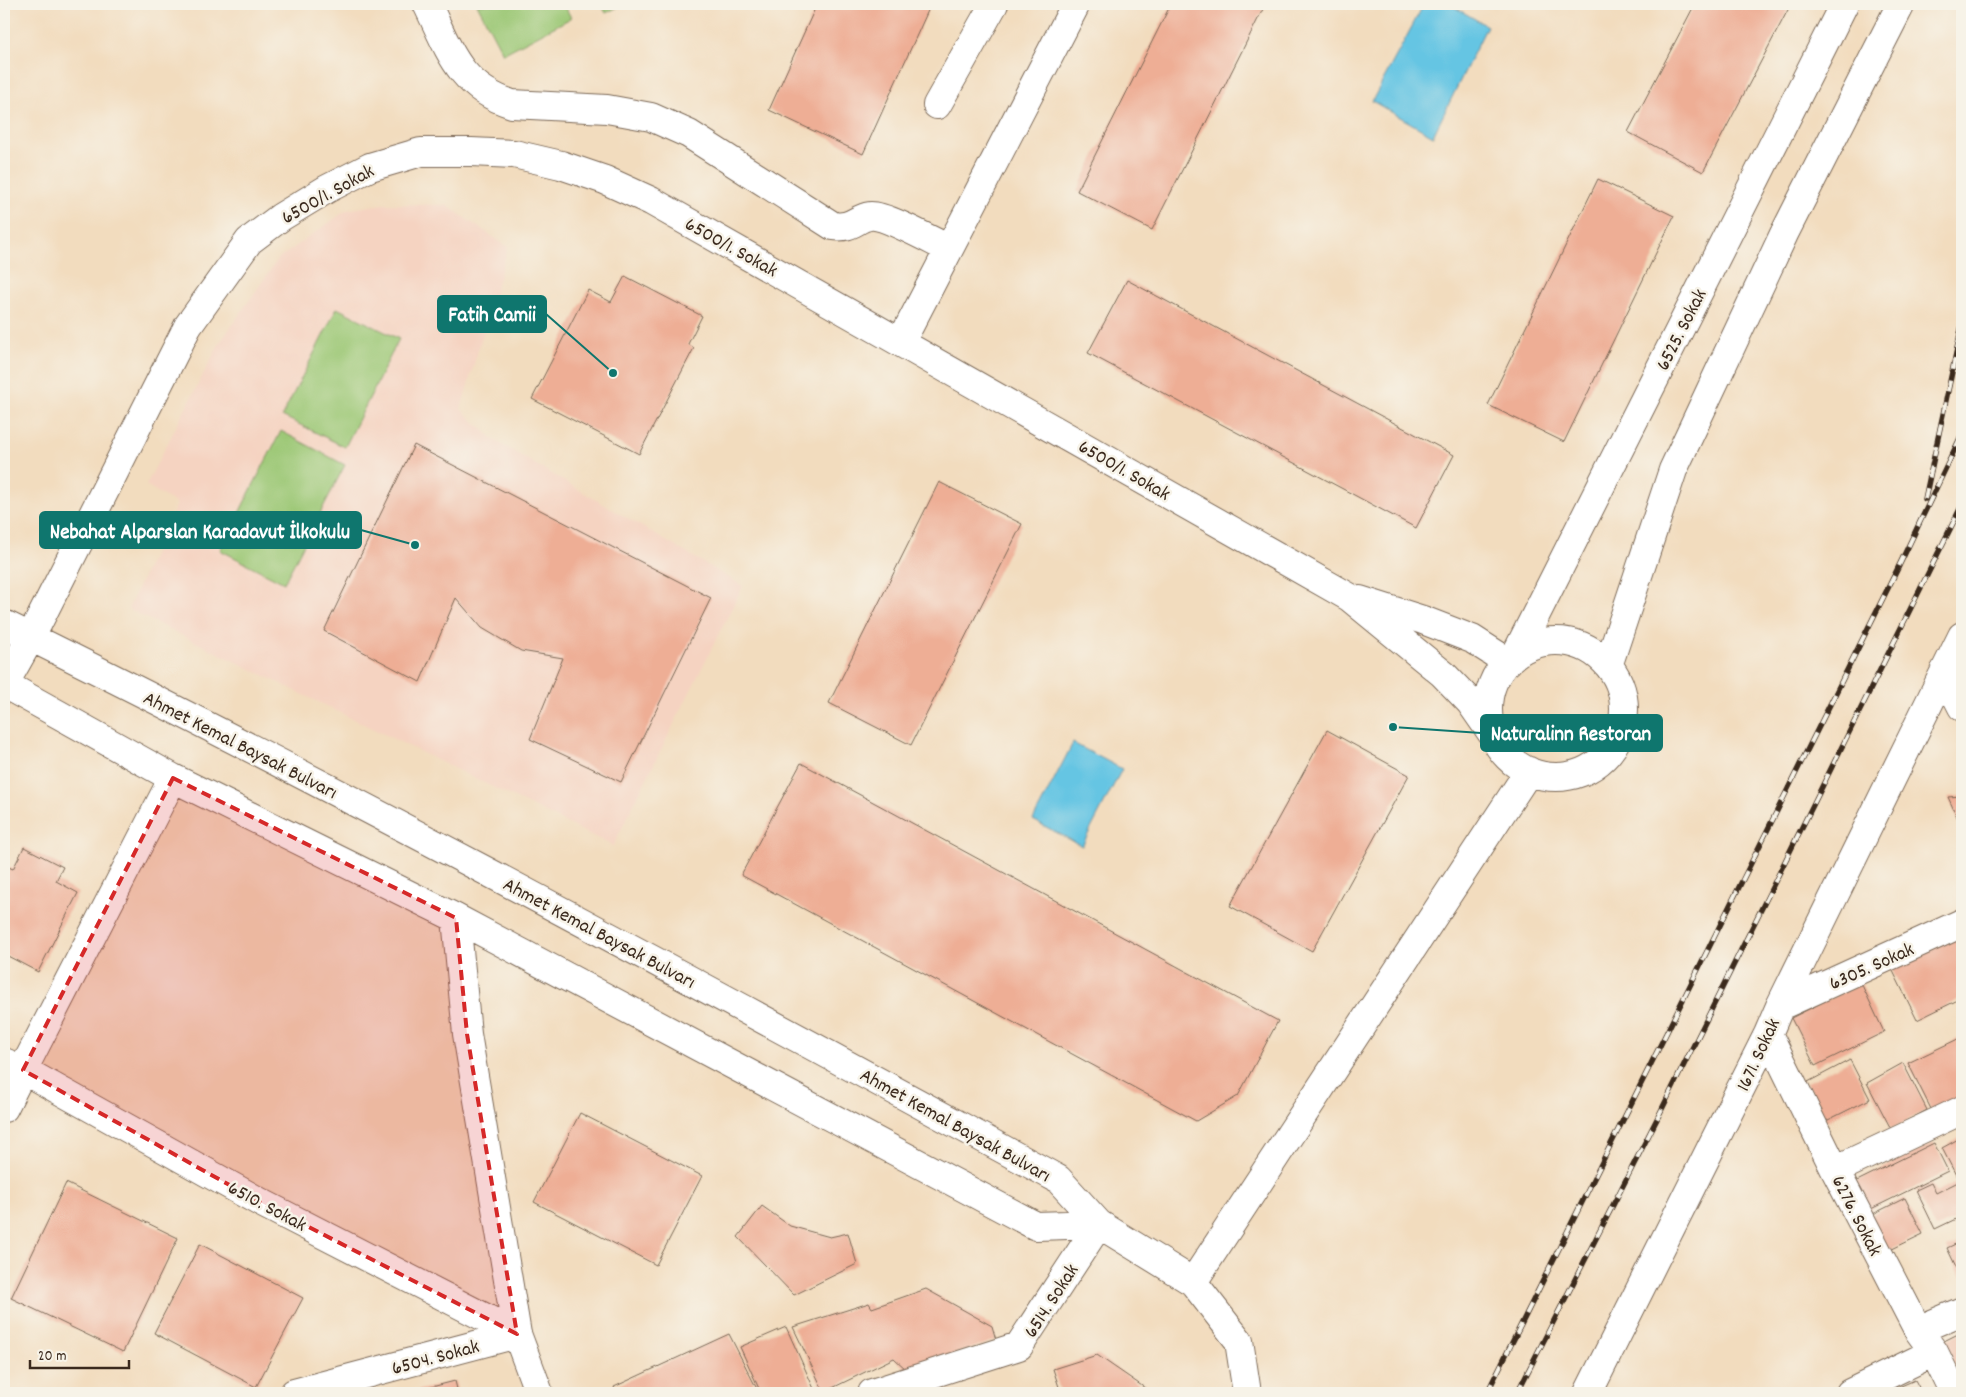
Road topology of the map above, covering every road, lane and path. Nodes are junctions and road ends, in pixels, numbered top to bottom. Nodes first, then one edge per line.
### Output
1 (426, 4) edge
2 (994, 4) edge
3 (1076, 4) edge
4 (1844, 4) edge
5 (1901, 4) edge
6 (937, 105) dead end
7 (949, 249) junction
8 (901, 342) junction
9 (1349, 597) junction
10 (4, 624) edge
11 (1962, 636) edge
12 (31, 637) junction
13 (1512, 658) junction
14 (1609, 663) junction
15 (1944, 672) junction
16 (4, 685) edge
17 (1962, 707) edge
18 (1493, 735) junction
19 (1529, 771) junction
20 (173, 778) junction
21 (456, 918) junction
22 (1962, 923) edge
23 (1780, 1006) junction
24 (1768, 1034) junction
25 (14, 1066) edge
26 (4, 1108) edge
27 (1962, 1110) edge
28 (1835, 1170) junction
29 (1099, 1224) junction
30 (1193, 1282) junction
31 (1962, 1311) edge
32 (1918, 1330) junction
33 (517, 1334) junction
34 (1934, 1352) junction
35 (294, 1393) edge
36 (539, 1393) edge
37 (872, 1393) edge
38 (1247, 1393) edge
39 (1588, 1393) edge
40 (1850, 1393) edge
41 (1954, 1393) edge

1 - 7 street
2 - 6 street
3 - 7 street
4 - 13 street, 6525. Sokak
5 - 14 street
7 - 8 street
8 - 9 street, 6500/1. Sokak
8 - 12 street, 6500/1. Sokak
9 - 13 street
9 - 18 street
10 - 12 street, Ahmet Kemal Baysak Bulvarı
11 - 15 street, 1671. Sokak
12 - 16 street, 6500/1. Sokak
12 - 29 street, Ahmet Kemal Baysak Bulvarı
13 - 14 street
13 - 18 street
14 - 19 street
15 - 17 street
15 - 23 street, 1671. Sokak
16 - 20 street
18 - 19 street
19 - 30 street
20 - 21 street
20 - 25 street
21 - 29 street
21 - 33 street
22 - 23 street, 6305. Sokak
23 - 24 street, 1671. Sokak
24 - 28 street, 6276. Sokak
24 - 39 street, 1671. Sokak
25 - 26 street
25 - 33 street, 6510. Sokak
27 - 28 street
28 - 32 street, 6276. Sokak
29 - 30 street, Ahmet Kemal Baysak Bulvarı
29 - 37 street, 6514. Sokak
30 - 38 street
31 - 32 street
32 - 34 street, 6276. Sokak
33 - 35 street, 6504. Sokak
33 - 36 street
34 - 40 street
34 - 41 street, 6276. Sokak

